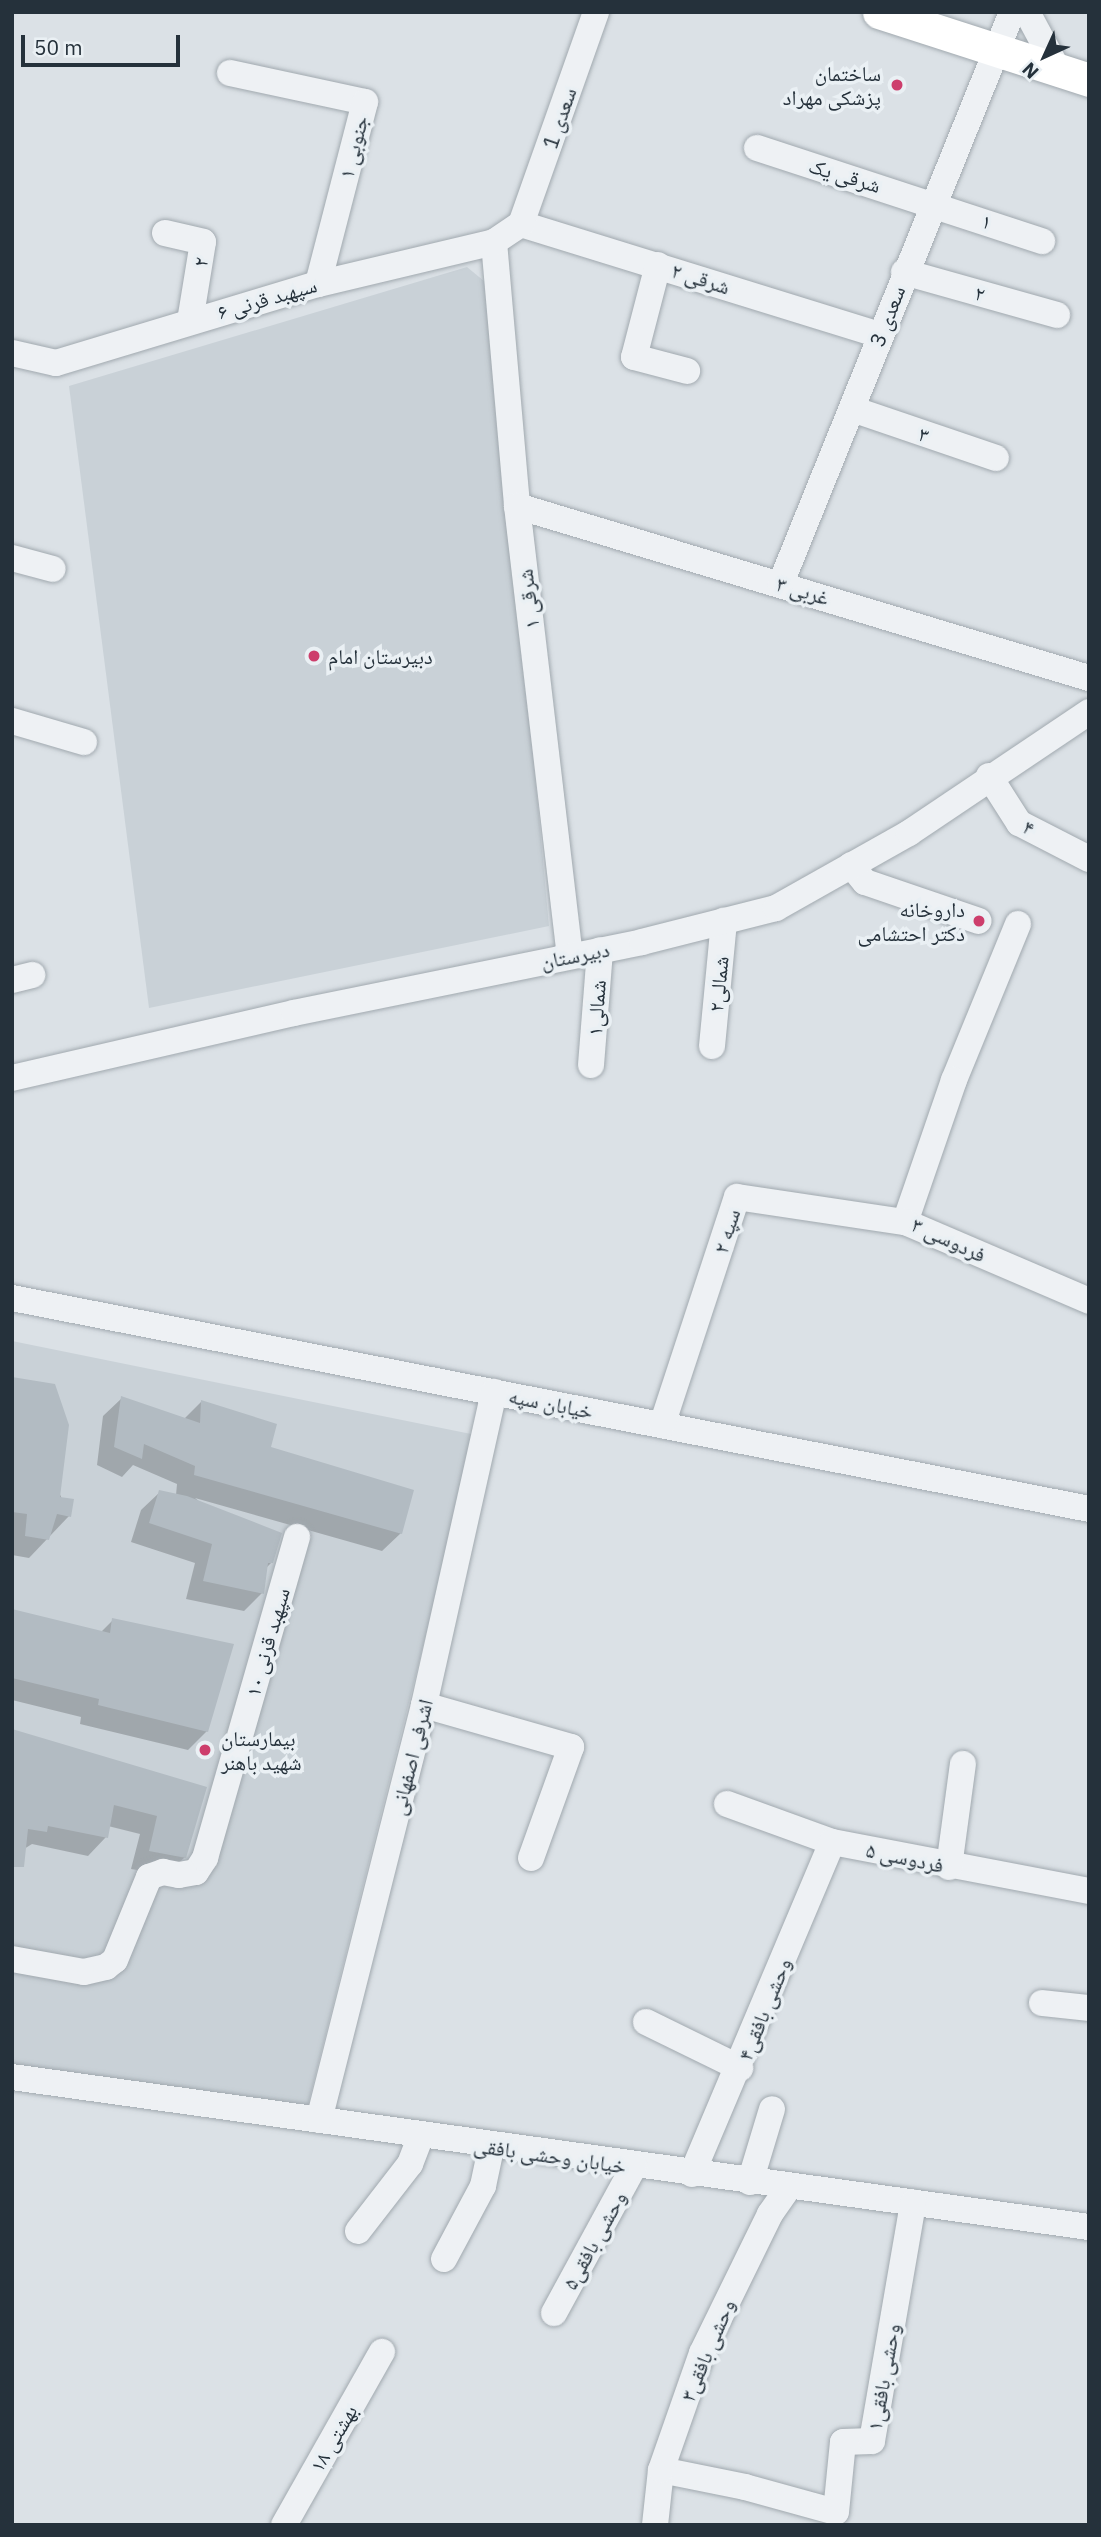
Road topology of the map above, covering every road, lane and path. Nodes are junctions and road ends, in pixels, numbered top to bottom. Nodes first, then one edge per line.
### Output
1 (596, 12) edge
2 (879, 12) edge
3 (1012, 12) edge
4 (1027, 12) edge
5 (995, 50) junction
6 (230, 73) dead end
7 (1073, 75) edge
8 (757, 148) dead end
9 (933, 202) junction
10 (521, 224) junction
11 (165, 233) dead end
12 (1042, 241) dead end
13 (494, 242) junction
14 (658, 265) junction
15 (904, 272) junction
16 (318, 284) junction
17 (1056, 315) dead end
18 (190, 321) junction
19 (879, 335) junction
20 (12, 353) edge
21 (687, 371) dead end
22 (852, 410) junction
23 (996, 458) dead end
24 (517, 506) junction
25 (12, 558) edge
26 (53, 569) dead end
27 (781, 583) junction
28 (1089, 678) edge
29 (1089, 712) edge
30 (12, 721) edge
31 (84, 742) dead end
32 (989, 776) junction
33 (1089, 859) edge
34 (851, 865) junction
35 (724, 921) junction
36 (979, 921) dead end
37 (1018, 923) dead end
38 (600, 950) junction
39 (570, 956) junction
40 (712, 1046) dead end
41 (591, 1065) dead end
42 (12, 1078) edge
43 (905, 1222) junction
44 (12, 1298) edge
45 (1089, 1301) edge
46 (494, 1392) junction
47 (662, 1425) junction
48 (1089, 1509) edge
49 (297, 1537) dead end
50 (424, 1705) junction
51 (964, 1764) dead end
52 (727, 1804) dead end
53 (832, 1842) junction
54 (531, 1858) dead end
55 (949, 1867) junction
56 (1089, 1891) edge
57 (12, 1959) edge
58 (1042, 2004) dead end
59 (1089, 2008) edge
60 (646, 2022) dead end
61 (740, 2068) junction
62 (12, 2077) edge
63 (772, 2109) dead end
64 (319, 2120) junction
65 (421, 2136) junction
66 (491, 2147) junction
67 (634, 2166) junction
68 (692, 2174) junction
69 (750, 2182) junction
70 (789, 2187) junction
71 (913, 2203) junction
72 (1089, 2228) edge
73 (358, 2231) dead end
74 (444, 2259) dead end
75 (554, 2314) dead end
76 (382, 2352) dead end
77 (660, 2470) junction
78 (284, 2525) edge
79 (655, 2525) edge

1 - 10 street, سعدی 1
2 - 5 main road
3 - 5 street, سعدی 3
4 - 7 street
5 - 7 main road
5 - 9 street, سعدی 3
6 - 16 street, ۱ جنوبی
8 - 9 street, شرقی یک
9 - 12 street, ۱
9 - 15 street, سعدی 3
10 - 13 street, سپهبد قرنی ۶
10 - 14 street, شرقی ۲
11 - 18 street, ۲
13 - 16 street, سپهبد قرنی ۶
13 - 24 street, شرقی ۱
14 - 19 street, شرقی ۲
14 - 21 street
15 - 17 street, ۲
15 - 19 street, سعدی 3
16 - 18 street, سپهبد قرنی ۶
18 - 20 street, سپهبد قرنی ۶
19 - 22 street, سعدی 3
22 - 23 street, ۳
22 - 27 street, سعدی 3
24 - 27 street, ۳ غربی
24 - 39 street, شرقی ۱
25 - 26 street
27 - 28 street, ۳ غربی
29 - 32 street, دبیرستان
30 - 31 street
32 - 33 street, ۴
32 - 34 street, دبیرستان
34 - 35 street, دبیرستان
34 - 36 street
35 - 38 street, دبیرستان
35 - 40 street, شمالی۲
37 - 43 street, فردوسی ۳
38 - 39 street, دبیرستان
38 - 41 street, شمالی۱
39 - 42 street, دبیرستان
43 - 45 street, فردوسی ۳
43 - 47 street, سپه ۲
44 - 46 street, خیابان سپه
46 - 47 street, خیابان سپه
46 - 50 street, اشرفی اصفهانی
47 - 48 street, خیابان سپه
49 - 57 street, سپهبد قرنی ۱۰
50 - 54 street
50 - 64 street, اشرفی اصفهانی
51 - 55 street
52 - 53 street, فردوسی ۵
53 - 55 street, فردوسی ۵
53 - 61 street, وحشی بافقی۴
55 - 56 street, فردوسی ۵
58 - 59 street
60 - 61 street
61 - 68 street, وحشی بافقی۴
62 - 64 street, خیابان وحشی بافقی
63 - 69 street
64 - 65 street, خیابان وحشی بافقی
65 - 66 street, خیابان وحشی بافقی
65 - 73 street
66 - 67 street, خیابان وحشی بافقی
66 - 74 street
67 - 68 street, خیابان وحشی بافقی
67 - 75 street, وحشی بافقی۵
68 - 69 street, خیابان وحشی بافقی
69 - 70 street, خیابان وحشی بافقی
70 - 71 street, خیابان وحشی بافقی
70 - 77 street, وحشی بافقی۳
71 - 72 street, خیابان وحشی بافقی
71 - 77 street, وحشی بافقی۱
76 - 78 street, بهشتی ۱۸
77 - 79 street, وحشی بافقی۳

